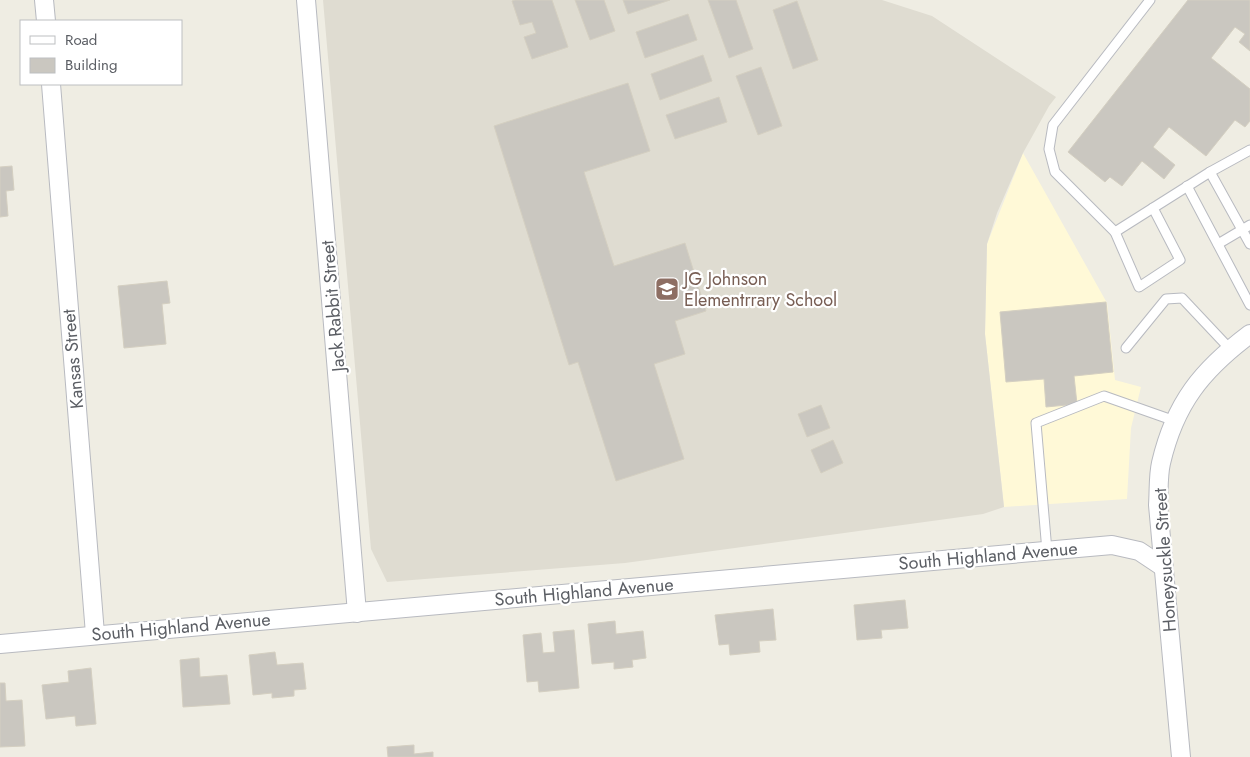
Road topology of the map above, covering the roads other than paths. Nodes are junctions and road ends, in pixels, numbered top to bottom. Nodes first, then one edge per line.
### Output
1 (44, 0) edge
2 (306, 0) edge
3 (1150, 0) edge
4 (46, 20) edge
5 (51, 85) edge
6 (1250, 150) edge
7 (1210, 172) junction
8 (1186, 186) junction
9 (1152, 208) junction
10 (1246, 227) edge
11 (1115, 232) junction
12 (1218, 244) junction
13 (1250, 244) edge
14 (1250, 305) edge
15 (1250, 334) edge
16 (1126, 348) dead end
17 (1230, 348) junction
18 (1174, 421) junction
19 (1047, 551) junction
20 (1163, 567) junction
21 (358, 612) junction
22 (95, 634) junction
23 (0, 644) edge
24 (1181, 757) edge

1 - 4 street
2 - 21 street, Jack Rabbit Street
3 - 11 lane
5 - 22 street, Kansas Street
6 - 7 lane
7 - 8 lane
7 - 10 lane
8 - 9 lane
8 - 12 lane
9 - 11 lane
9 - 11 lane
10 - 12 lane
10 - 13 lane
12 - 14 lane
15 - 17 street, Honeysuckle Street
16 - 17 lane
17 - 18 street, Honeysuckle Street
18 - 19 lane
18 - 20 street, Honeysuckle Street
19 - 20 street, South Highland Avenue
19 - 21 street, South Highland Avenue
20 - 24 street, Honeysuckle Street
21 - 22 street, South Highland Avenue
22 - 23 street, South Highland Avenue

